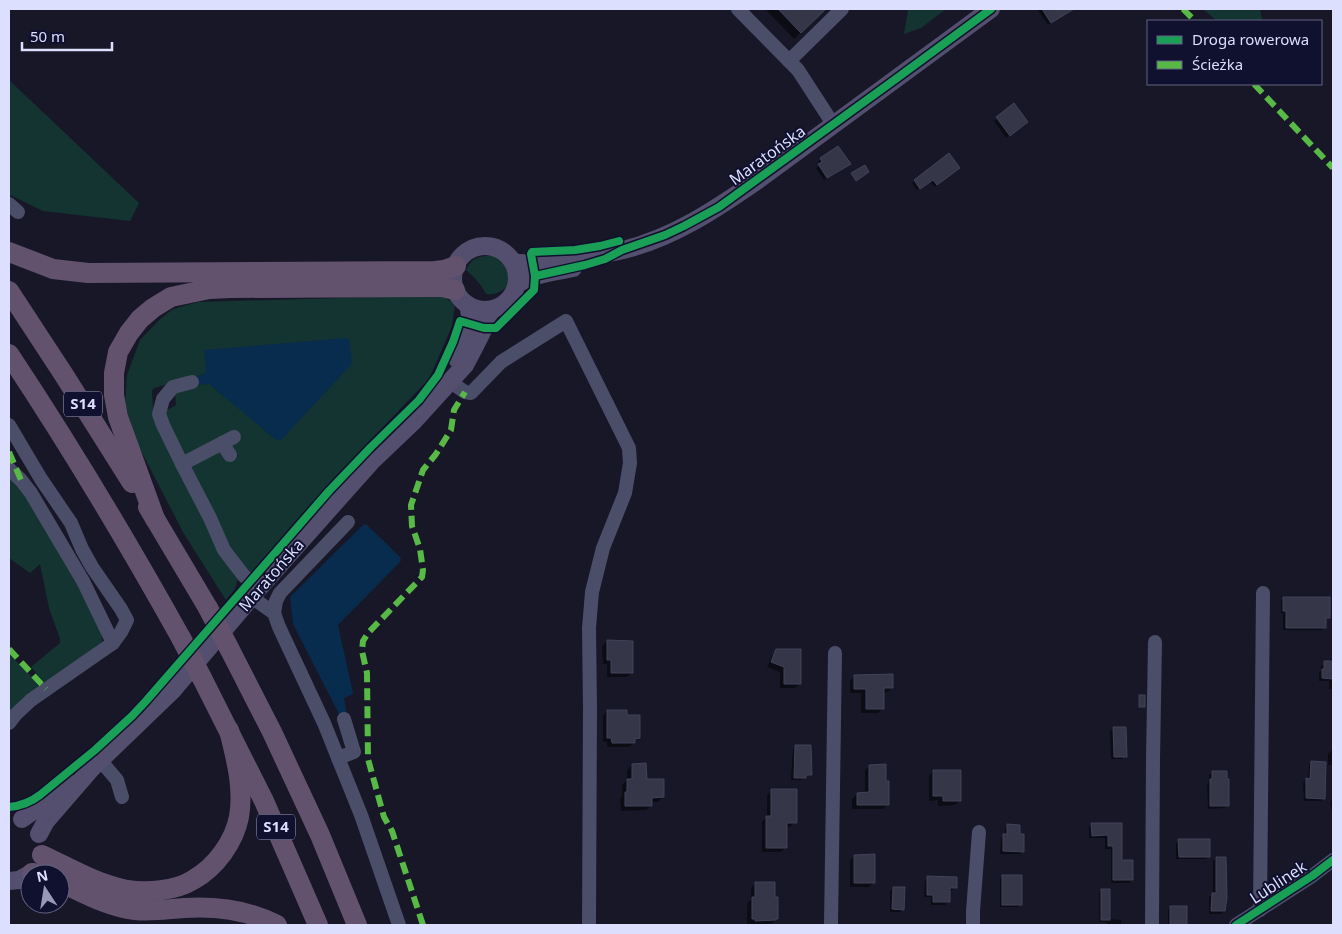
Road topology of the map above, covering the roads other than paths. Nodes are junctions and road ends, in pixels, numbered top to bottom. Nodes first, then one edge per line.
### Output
1 (738, 9) edge
2 (842, 9) edge
3 (991, 9) edge
4 (789, 61) junction
5 (833, 124) junction
6 (622, 250) junction
7 (9, 252) edge
8 (513, 262) junction
9 (456, 266) junction
10 (516, 284) junction
11 (9, 291) edge
12 (462, 298) junction
13 (492, 310) junction
14 (9, 354) edge
15 (449, 381) junction
16 (192, 382) dead end
17 (9, 426) edge
18 (229, 445) dead end
19 (182, 464) junction
20 (9, 469) edge
21 (155, 519) junction
22 (348, 522) dead end
23 (255, 593) junction
24 (1263, 593) dead end
25 (274, 613) junction
26 (1155, 642) dead end
27 (113, 643) junction
28 (836, 653) dead end
29 (344, 719) dead end
30 (9, 723) edge
31 (229, 730) junction
32 (338, 758) junction
33 (96, 764) junction
34 (122, 797) dead end
35 (15, 818) edge
36 (979, 832) dead end
37 (39, 834) junction
38 (1333, 860) edge
39 (43, 864) edge
40 (70, 873) edge
41 (70, 886) edge
42 (1260, 910) junction
43 (277, 925) edge
44 (318, 925) edge
45 (357, 925) edge
46 (398, 925) edge
47 (589, 925) edge
48 (832, 925) edge
49 (973, 925) edge
50 (1152, 925) edge
51 (1236, 925) edge

1 - 4 street
2 - 4 street
3 - 5 main road, Maratońska
4 - 5 street
5 - 6 main road, Maratońska
6 - 8 main road, Maratońska
6 - 10 main road, Maratońska
7 - 9 highway
8 - 9 main road
8 - 10 main road
9 - 12 main road
10 - 13 main road
11 - 21 highway, S14
12 - 13 main road
12 - 15 main road, Maratońska
12 - 21 highway
13 - 15 main road, Maratońska
14 - 31 highway, S14, bridge
15 - 23 main road, Maratońska
15 - 47 street
16 - 19 street
17 - 27 street
18 - 19 street
19 - 23 street
20 - 27 street
21 - 45 highway, S14, bridge
22 - 25 street
23 - 25 street
23 - 33 main road, Maratońska
24 - 42 street
25 - 32 street
26 - 50 street
27 - 30 street
28 - 48 street
29 - 32 street
31 - 40 highway
31 - 44 highway, S14
32 - 46 street
33 - 34 street
33 - 35 main road, Maratońska
33 - 37 main road, Maratońska
35 - 37 main road
36 - 49 street
37 - 39 main road
38 - 42 street, Lublinek
41 - 43 highway
42 - 51 street, Lublinek

